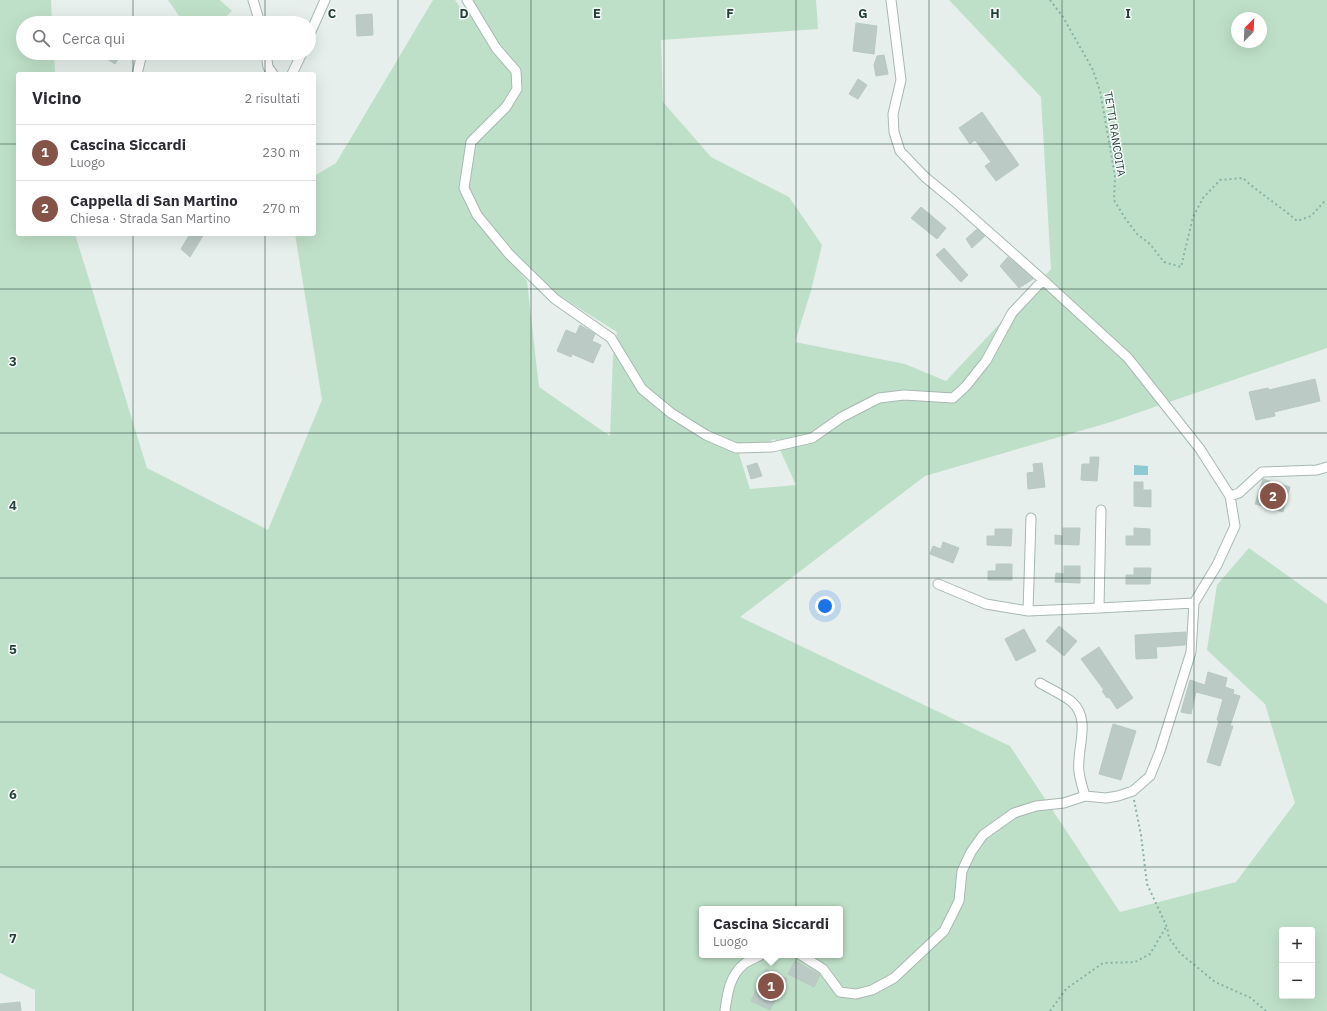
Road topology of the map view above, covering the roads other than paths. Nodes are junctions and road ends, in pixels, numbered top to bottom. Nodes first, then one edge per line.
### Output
1 (253, 0) edge
2 (325, 0) edge
3 (467, 0) edge
4 (891, 0) edge
5 (258, 16) edge
6 (316, 20) edge
7 (140, 60) edge
8 (267, 60) edge
9 (299, 60) edge
10 (138, 72) edge
11 (271, 72) edge
12 (293, 72) edge
13 (1043, 280) junction
14 (1327, 467) edge
15 (1230, 496) junction
16 (1101, 510) dead end
17 (1031, 518) dead end
18 (938, 584) dead end
19 (1194, 603) junction
20 (1099, 608) junction
21 (1028, 611) junction
22 (1040, 683) dead end
23 (1085, 796) junction
24 (755, 958) edge
25 (806, 958) edge
26 (725, 1011) edge

1 - 5 street
2 - 6 street
3 - 13 street
4 - 13 street
7 - 10 street
8 - 11 street
9 - 12 street
13 - 15 street
14 - 15 street
15 - 19 street
16 - 20 street
17 - 21 street
18 - 21 street
19 - 20 street
19 - 23 street
20 - 21 street
22 - 23 street
23 - 25 street
24 - 26 street

